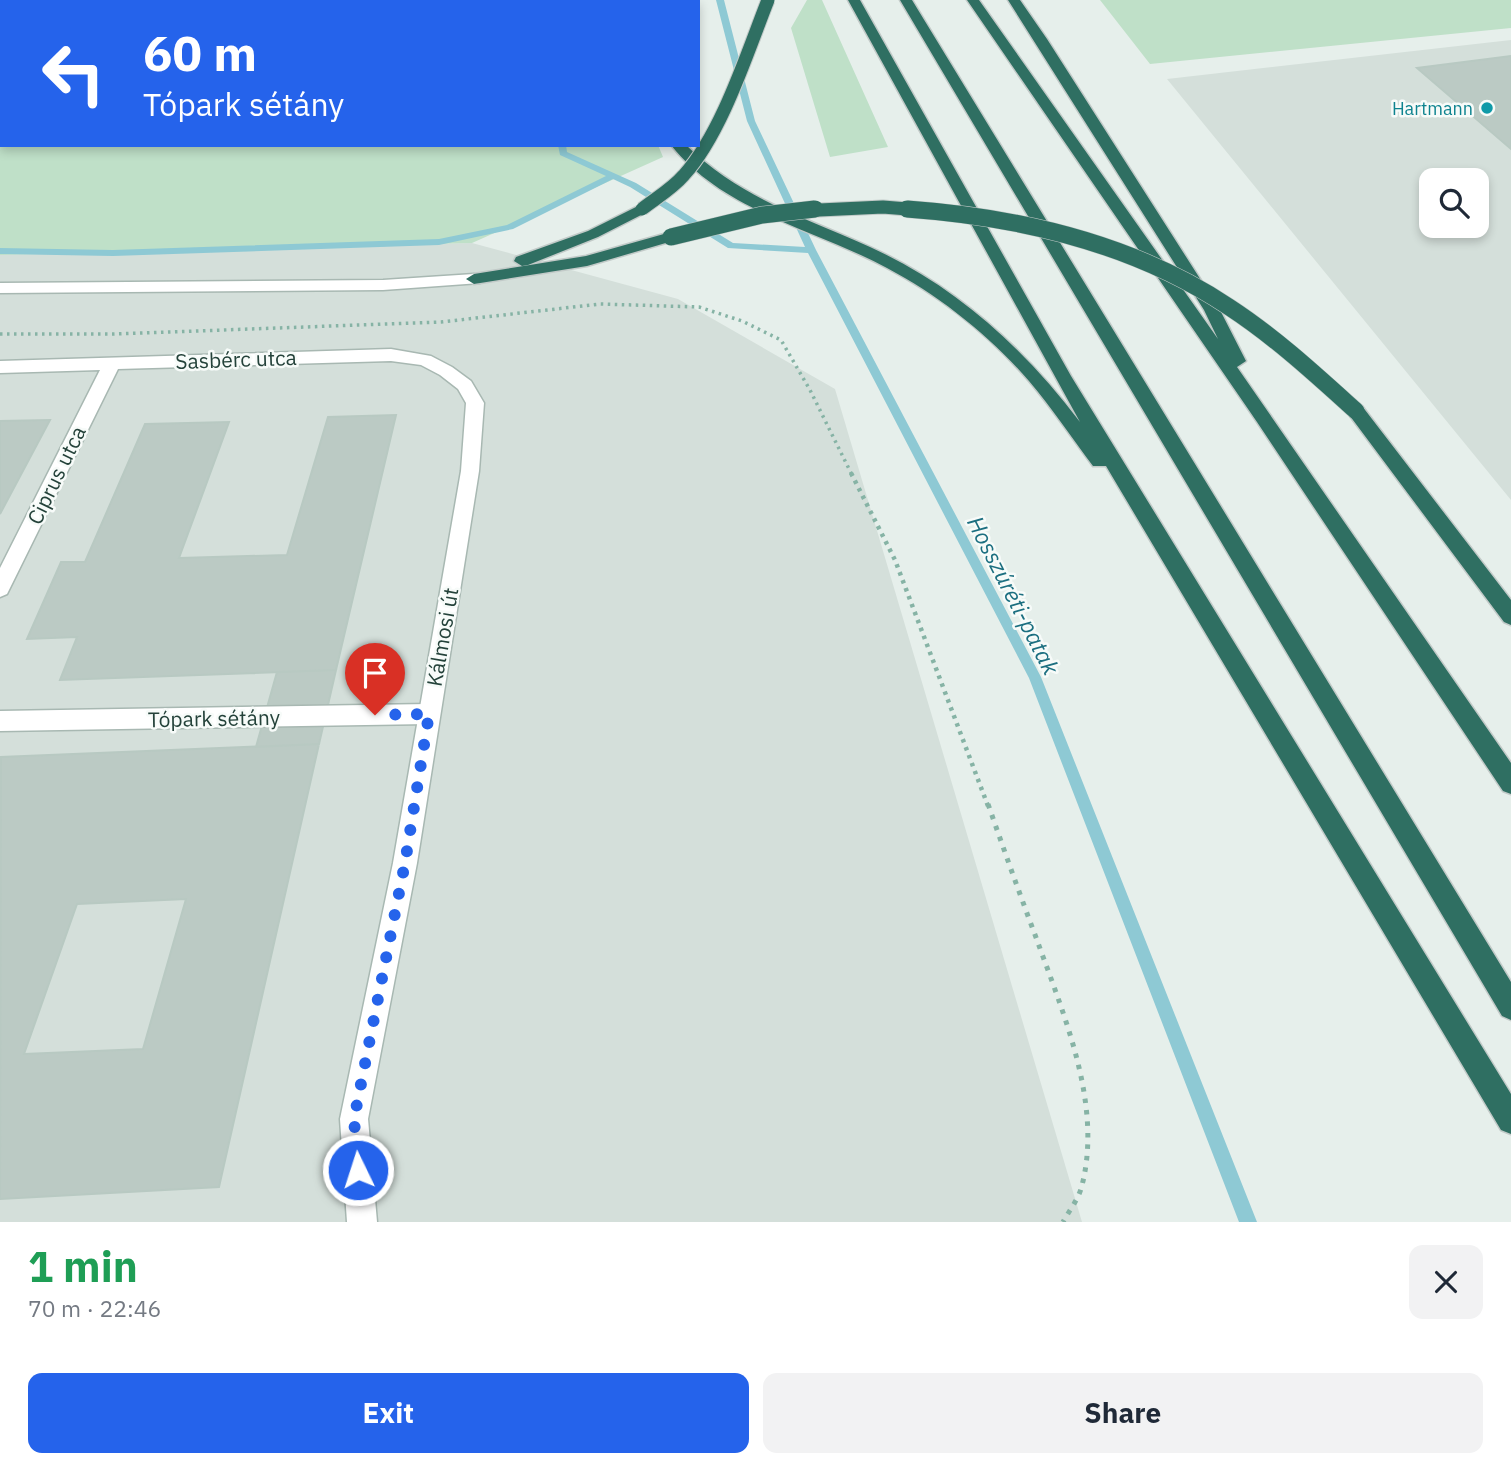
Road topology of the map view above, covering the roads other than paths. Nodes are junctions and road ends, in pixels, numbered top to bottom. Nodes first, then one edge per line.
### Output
1 (768, 0) edge
2 (854, 0) edge
3 (906, 0) edge
4 (973, 0) edge
5 (1014, 0) edge
6 (680, 147) edge
7 (474, 279) junction
8 (0, 288) edge
9 (113, 363) junction
10 (0, 367) edge
11 (465, 385) joint
12 (1263, 417) junction
13 (1153, 529) junction
14 (0, 588) edge
15 (1511, 617) edge
16 (429, 714) junction
17 (0, 722) edge
18 (1511, 783) edge
19 (1511, 1007) edge
20 (1511, 1120) edge
21 (362, 1222) edge

1 - 7 highway, bridge
2 - 13 highway
3 - 19 highway
4 - 12 highway
5 - 12 highway
6 - 13 highway, bridge
7 - 8 street
7 - 15 highway, bridge
9 - 10 street, Sasbérc utca
9 - 11 street, Sasbérc utca
9 - 14 street, Ciprus utca
11 - 16 street, Kálmosi út
12 - 18 highway
13 - 20 highway
16 - 17 street, Tópark sétány
16 - 21 street, Kálmosi út

